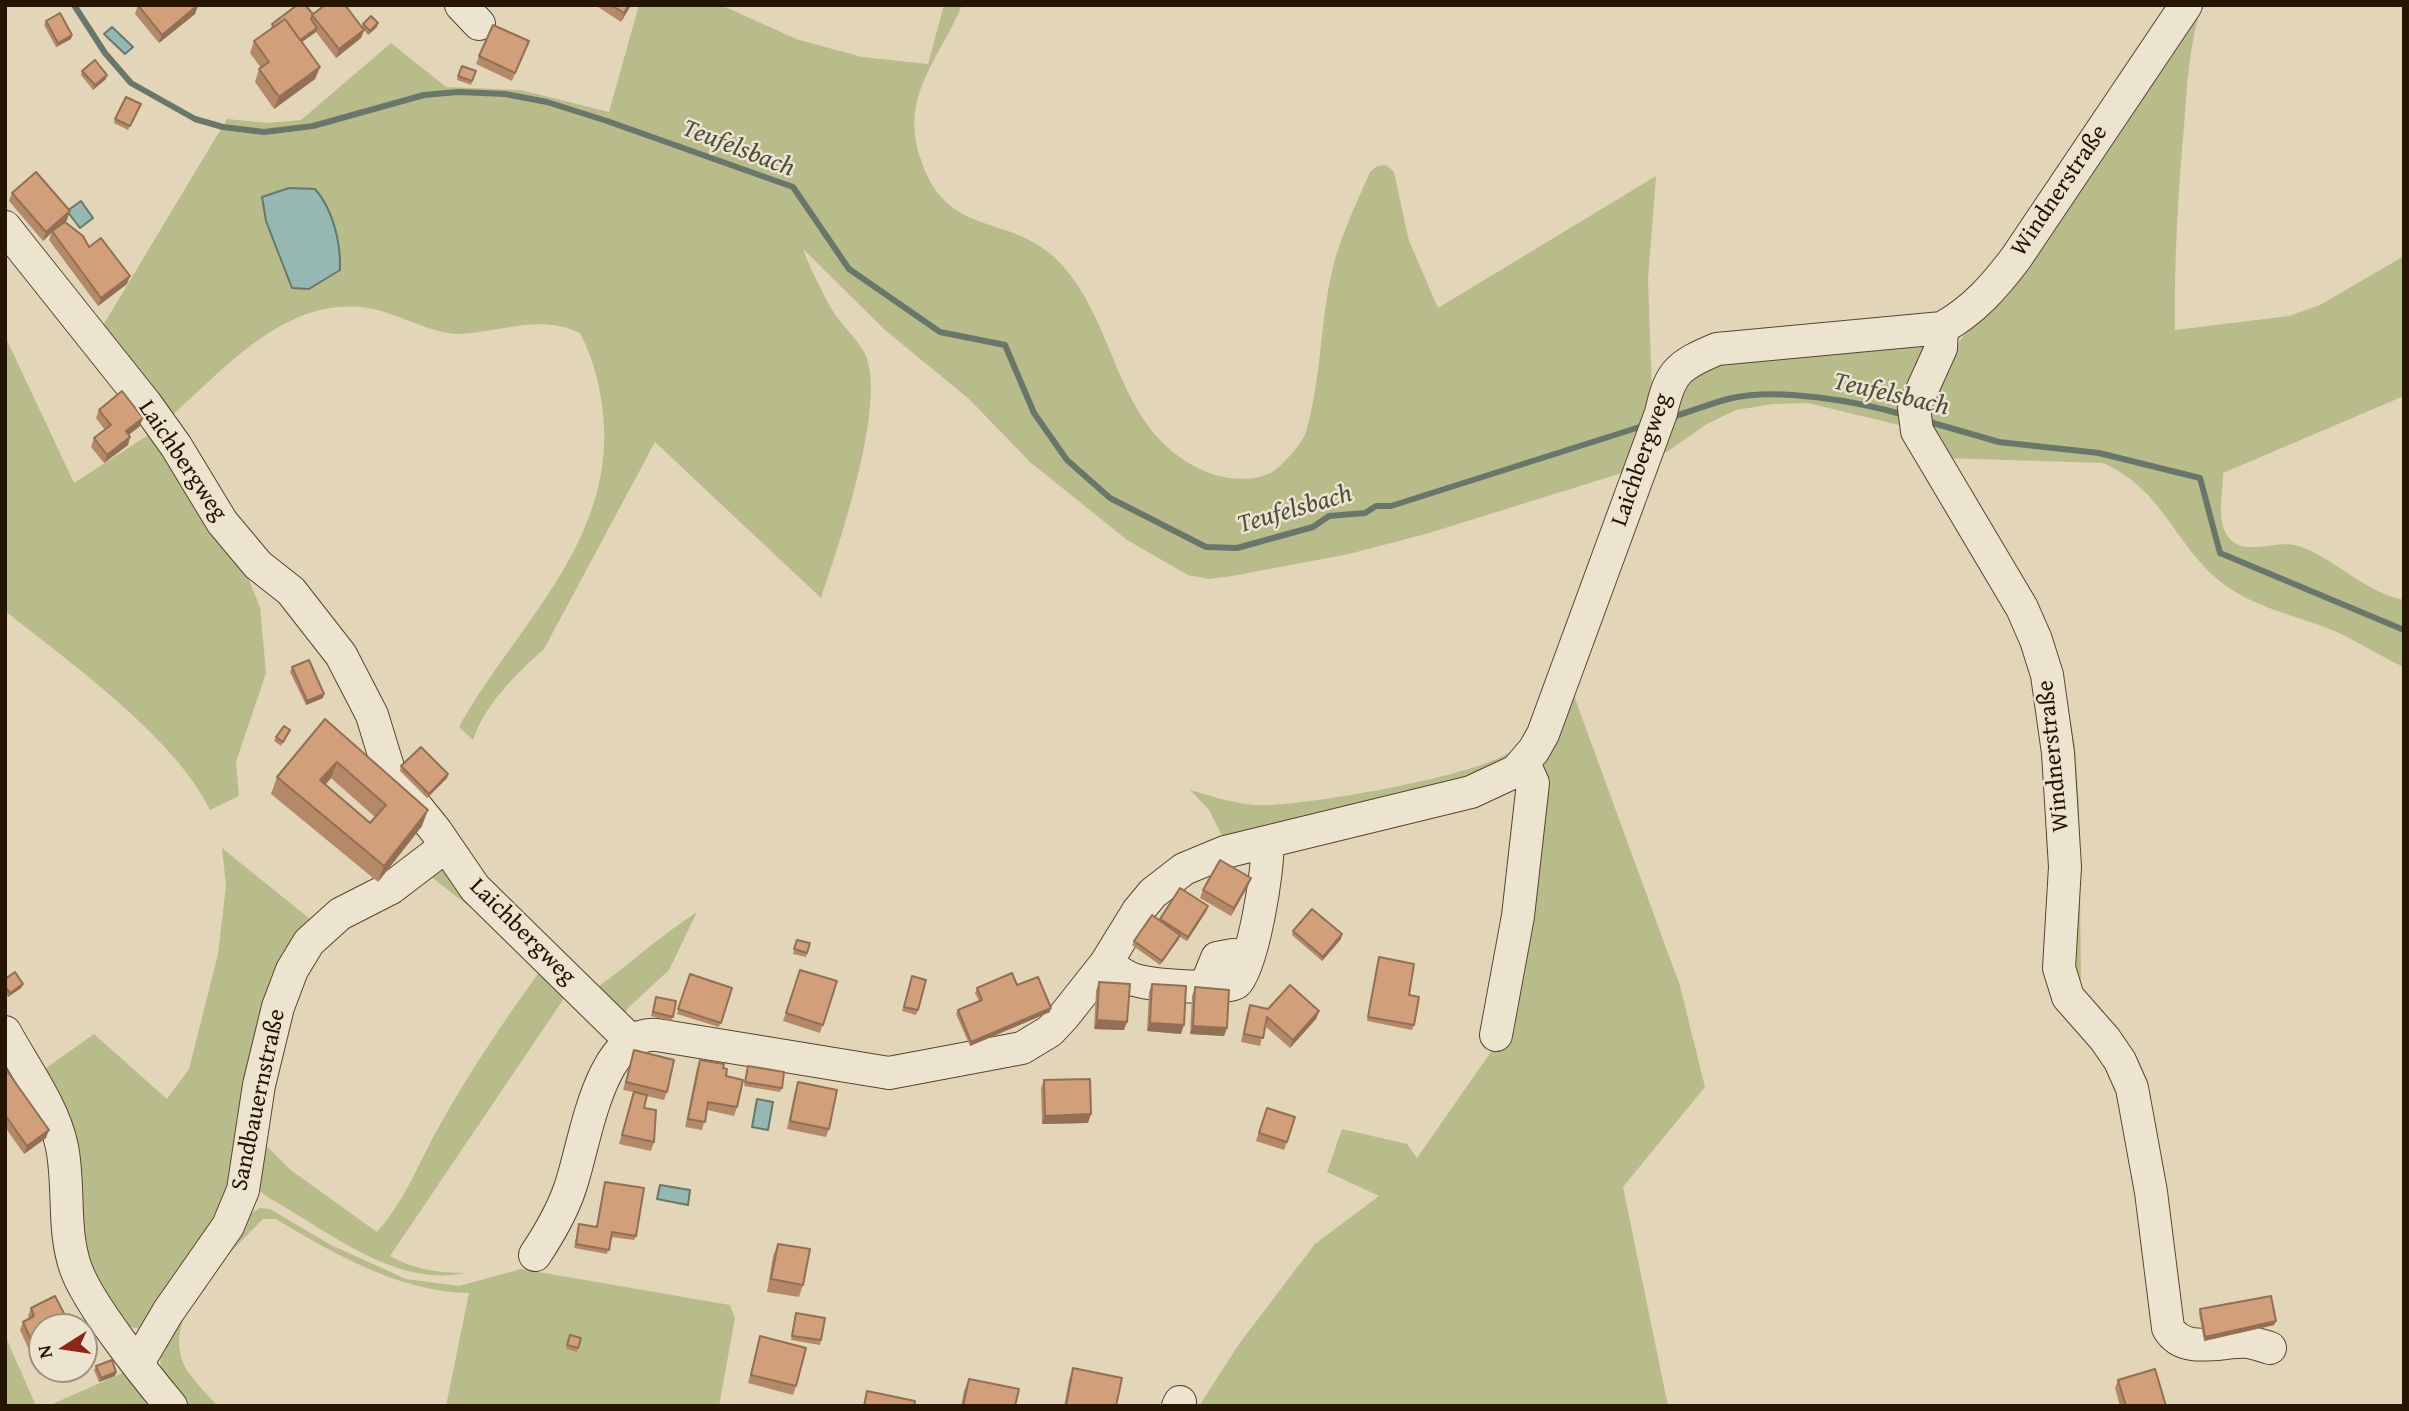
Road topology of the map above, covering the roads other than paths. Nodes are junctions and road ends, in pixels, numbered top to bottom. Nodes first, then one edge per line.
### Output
1 (2186, 5) edge
2 (5, 227) edge
3 (1942, 328) junction
4 (1524, 763) junction
5 (1268, 842) junction
6 (446, 846) junction
7 (1106, 963) junction
8 (5, 1031) edge
9 (1496, 1035) dead end
10 (629, 1040) junction
11 (535, 1255) dead end
12 (2270, 1348) dead end
13 (138, 1363) junction
14 (171, 1406) edge

1 - 3 street, Windnerstraße
2 - 6 street, Laichbergweg
3 - 4 street, Laichbergweg
3 - 12 street, Windnerstraße
4 - 5 street, Laichbergweg
4 - 9 street
5 - 7 street, Laichbergweg
5 - 7 street
6 - 10 street, Laichbergweg
6 - 13 street, Sandbauernstraße
7 - 10 street, Laichbergweg
8 - 13 street
10 - 11 street
13 - 14 street

